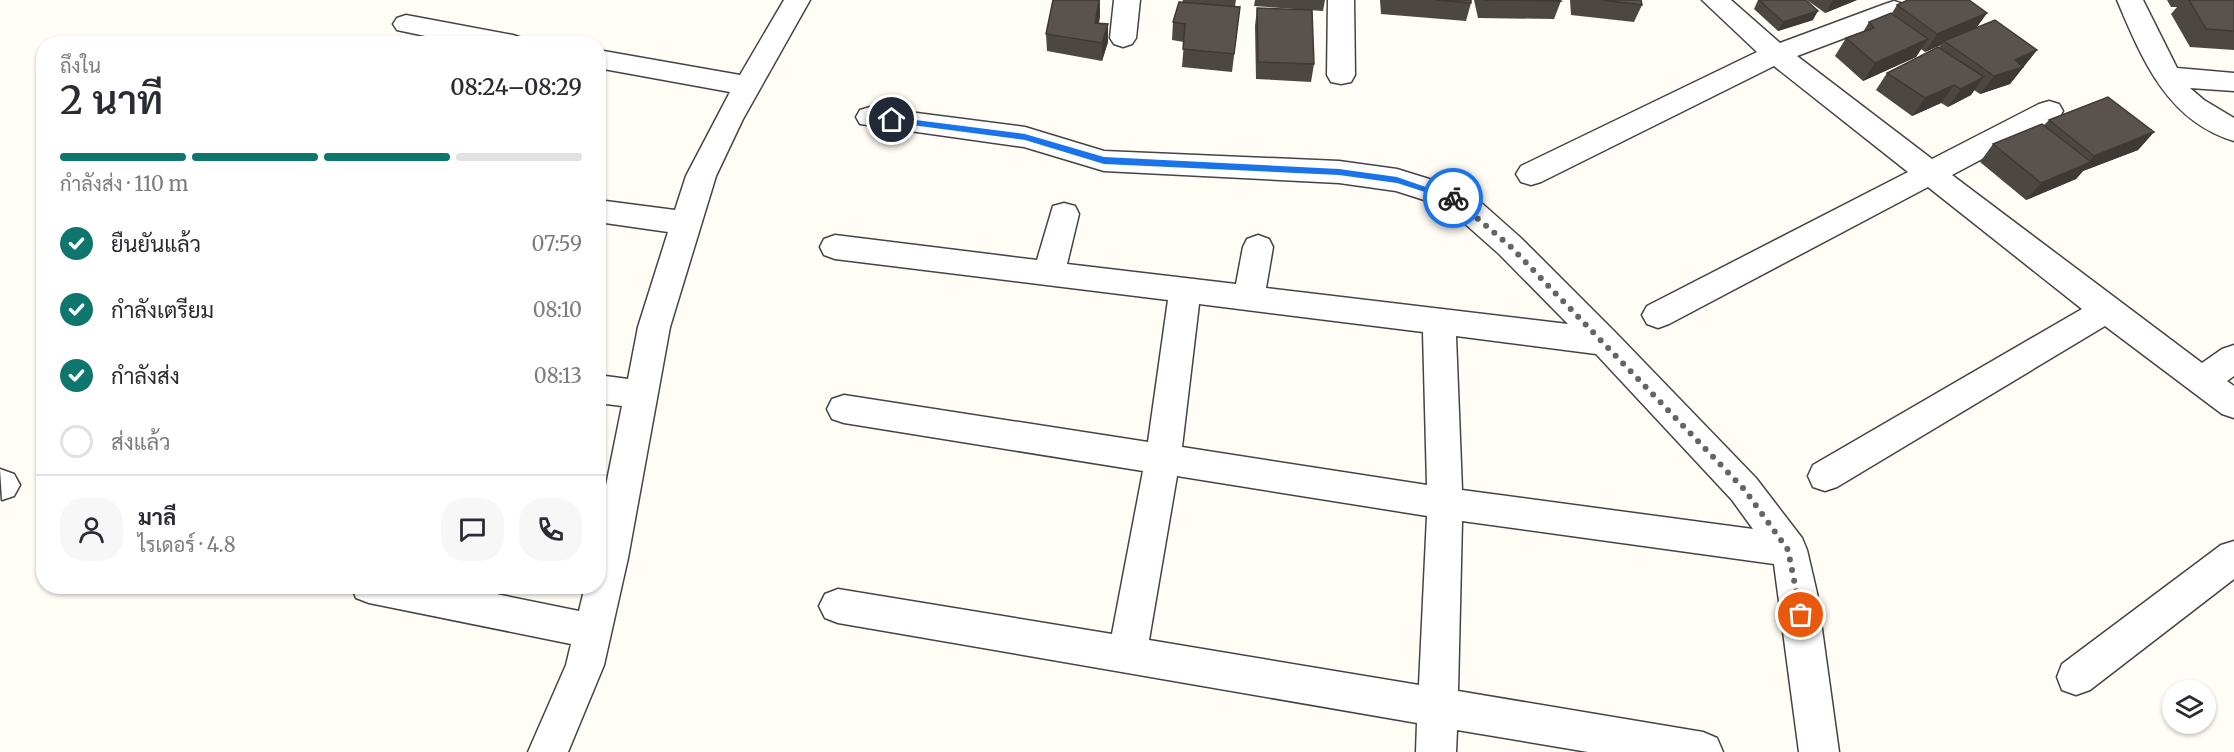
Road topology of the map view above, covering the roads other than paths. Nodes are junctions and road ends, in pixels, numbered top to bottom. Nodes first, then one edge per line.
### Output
1 (796, 0) edge
2 (1127, 0) edge
3 (1341, 0) edge
4 (1715, 0) edge
5 (2130, 0) edge
6 (1894, 10) dead end
7 (406, 24) dead end
8 (470, 36) edge
9 (1123, 38) dead end
10 (1776, 54) junction
11 (606, 60) edge
12 (1341, 75) dead end
13 (2170, 78) junction
14 (2234, 82) edge
15 (748, 86) junction
16 (2049, 111) dead end
17 (870, 117) dead end
18 (2234, 130) edge
19 (1930, 171) junction
20 (1532, 174) dead end
21 (606, 212) edge
22 (1064, 214) dead end
23 (687, 223) junction
24 (835, 247) dead end
25 (1258, 247) dead end
26 (1049, 273) junction
27 (1185, 290) junction
28 (1249, 298) junction
29 (2106, 310) junction
30 (1658, 315) dead end
31 (1439, 322) junction
32 (1605, 342) junction
33 (2234, 357) edge
34 (2203, 380) junction
35 (606, 389) edge
36 (641, 394) junction
37 (2234, 404) edge
38 (844, 409) dead end
39 (1163, 459) junction
40 (1825, 476) dead end
41 (1445, 503) junction
42 (1788, 550) junction
43 (2234, 557) edge
44 (606, 574) edge
45 (409, 594) edge
46 (601, 594) edge
47 (838, 606) dead end
48 (592, 631) junction
49 (1127, 655) junction
50 (2076, 677) dead end
51 (1438, 707) junction
52 (548, 752) edge
53 (1436, 752) edge
54 (1703, 752) edge
55 (1819, 752) edge

1 - 15 street
2 - 9 street
3 - 12 street
4 - 10 street
5 - 13 street
6 - 10 street
7 - 8 street
10 - 19 street
10 - 20 street
11 - 15 street
13 - 14 street
13 - 18 street
15 - 23 street
16 - 19 street
17 - 32 street
19 - 29 street
19 - 30 street
21 - 23 street
22 - 26 street
23 - 36 street
24 - 26 street
25 - 28 street
26 - 27 street
27 - 28 street
27 - 39 street
28 - 31 street
29 - 34 street
29 - 40 street
31 - 32 street
31 - 41 street
32 - 42 street
33 - 34 street
34 - 37 street
35 - 36 street
36 - 44 street
38 - 39 street
39 - 41 street
39 - 49 street
41 - 42 street
41 - 51 street
42 - 55 street
43 - 50 street
45 - 48 street
46 - 48 street
47 - 49 street
48 - 52 street
49 - 51 street
51 - 53 street
51 - 54 street

